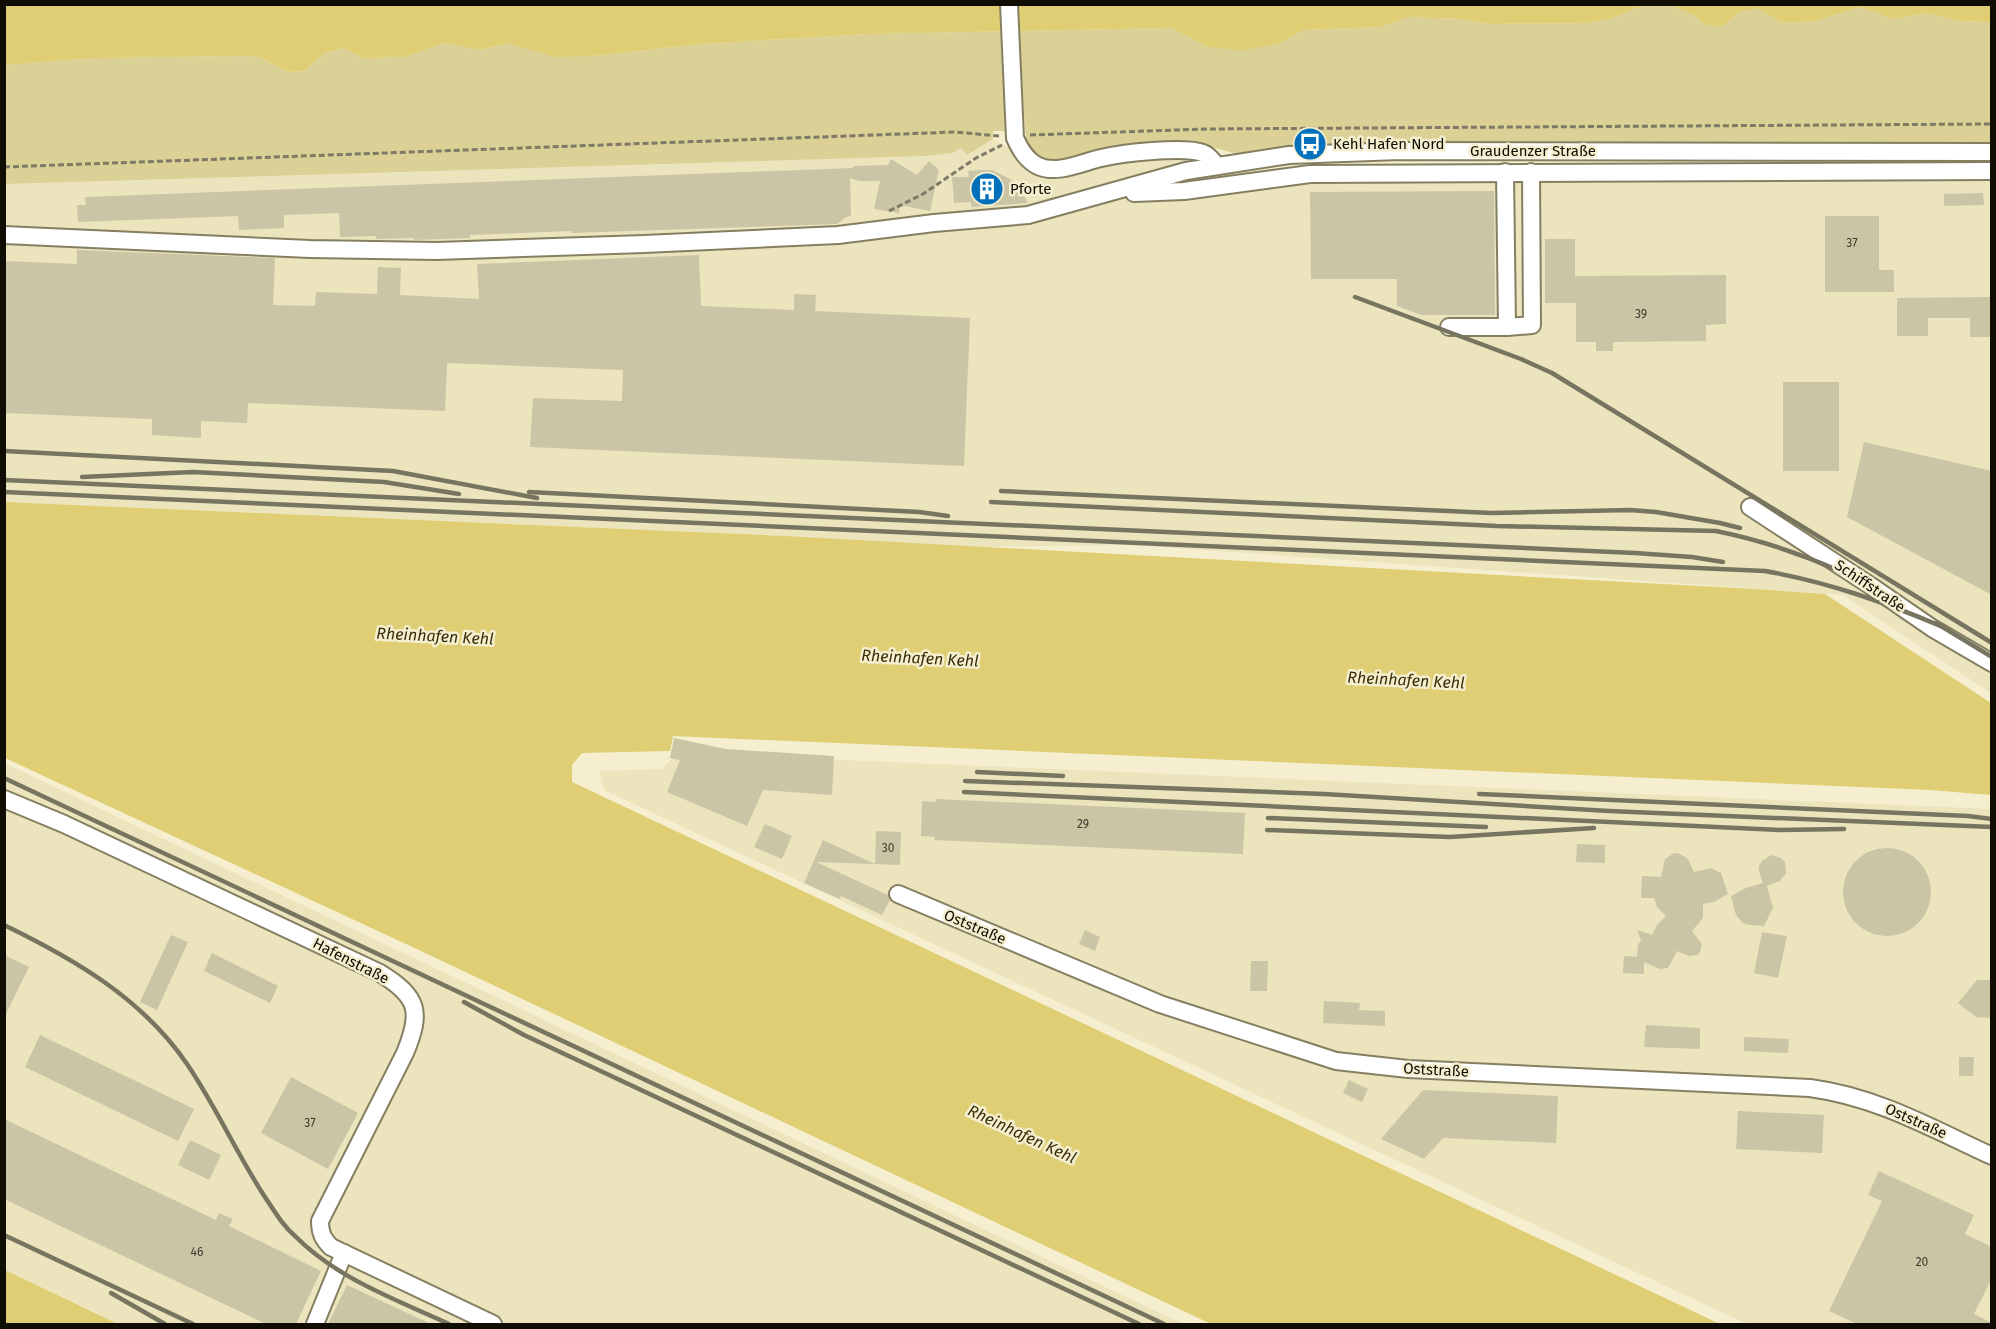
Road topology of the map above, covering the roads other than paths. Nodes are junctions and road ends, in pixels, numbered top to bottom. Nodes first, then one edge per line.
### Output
1 (1009, 4) edge
2 (1992, 152) edge
3 (1216, 165) junction
4 (1992, 171) edge
5 (1505, 172) junction
6 (1531, 172) junction
7 (1106, 194) junction
8 (4, 235) edge
9 (1449, 327) dead end
10 (1508, 327) junction
11 (1750, 507) dead end
12 (1992, 663) edge
13 (4, 799) edge
14 (898, 894) dead end
15 (1992, 1156) edge
16 (344, 1253) junction
17 (315, 1324) edge
18 (493, 1324) edge

1 - 3 street
2 - 3 street, Graudenzer Straße
3 - 7 street, Graudenzer Straße
4 - 6 street
5 - 6 street
5 - 7 street
5 - 10 street
6 - 10 street
7 - 8 street
9 - 10 street
11 - 12 street, Schiffstraße
13 - 16 street, Hafenstraße
14 - 15 street, Oststraße
16 - 17 street
16 - 18 street, Hafenstraße

